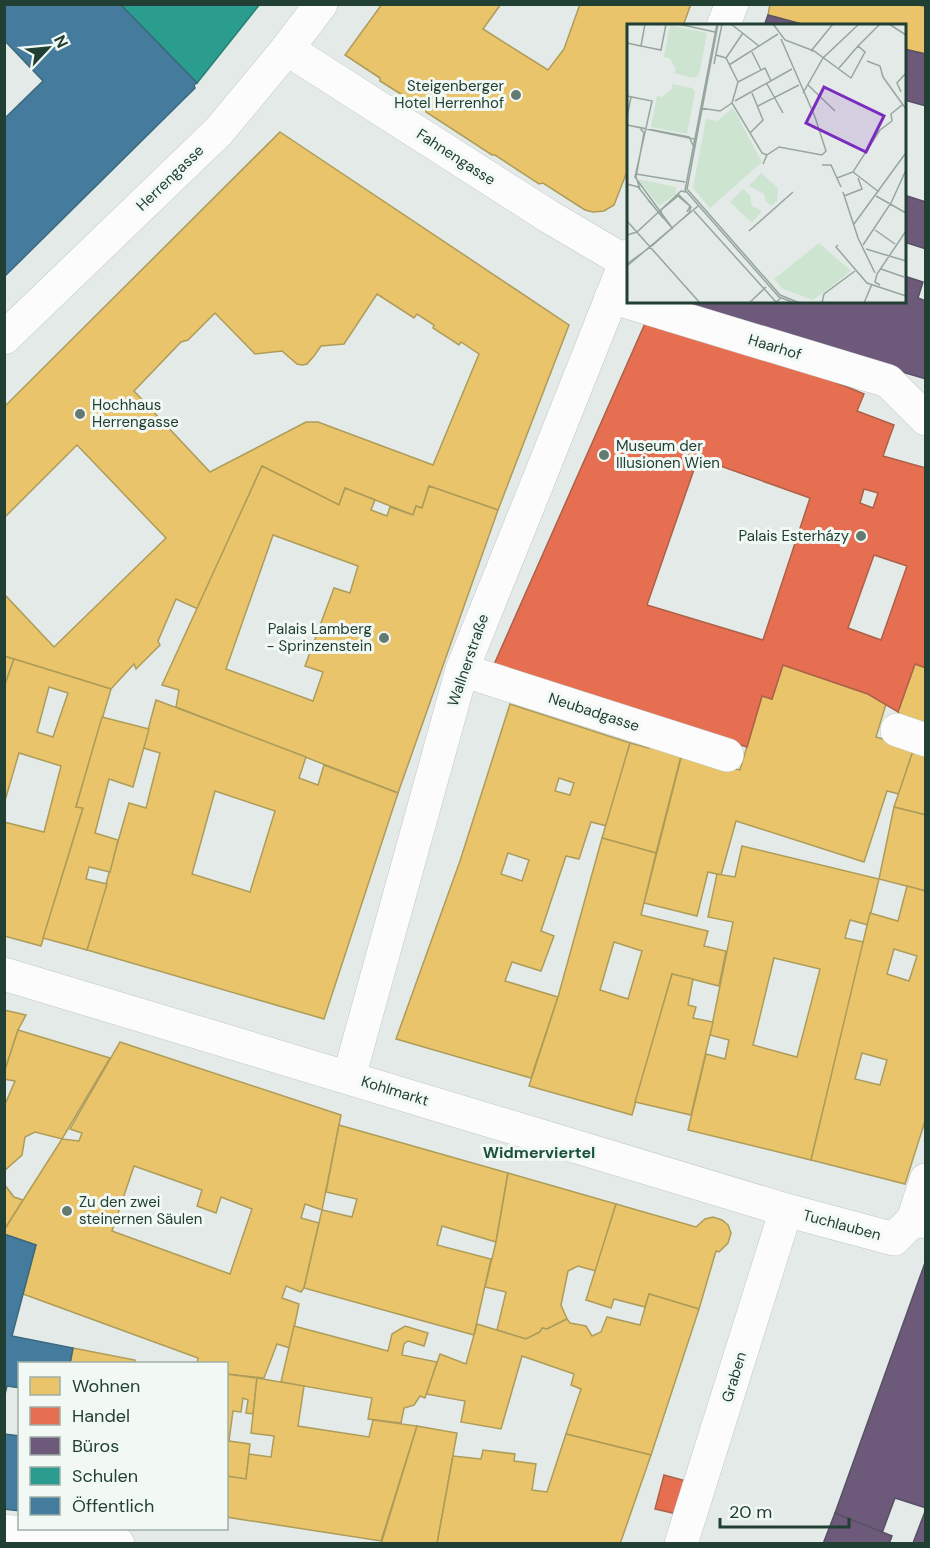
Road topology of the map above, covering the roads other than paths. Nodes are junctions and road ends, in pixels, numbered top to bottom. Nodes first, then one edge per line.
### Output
1 (321, 4) edge
2 (732, 4) edge
3 (724, 24) edge
4 (287, 49) junction
5 (627, 259) edge
6 (611, 297) junction
7 (627, 302) edge
8 (631, 303) edge
9 (4, 339) edge
10 (926, 419) edge
11 (462, 670) junction
12 (727, 755) dead end
13 (4, 974) edge
14 (349, 1077) junction
15 (926, 1180) edge
16 (786, 1210) junction
17 (919, 1221) edge
18 (4, 1531) edge
19 (118, 1544) edge
20 (681, 1544) edge

1 - 4 street, Herrengasse
2 - 3 street
4 - 5 street, Fahnengasse
4 - 9 street, Herrengasse
5 - 6 street, Wallnerstraße
6 - 7 street, Haarhof
6 - 11 street, Wallnerstraße
8 - 10 street, Haarhof
11 - 12 street, Neubadgasse
11 - 14 street, Wallnerstraße
13 - 14 street, Kohlmarkt
14 - 16 street, Kohlmarkt
15 - 17 street
16 - 17 street, Tuchlauben
16 - 20 street, Graben
18 - 19 street

